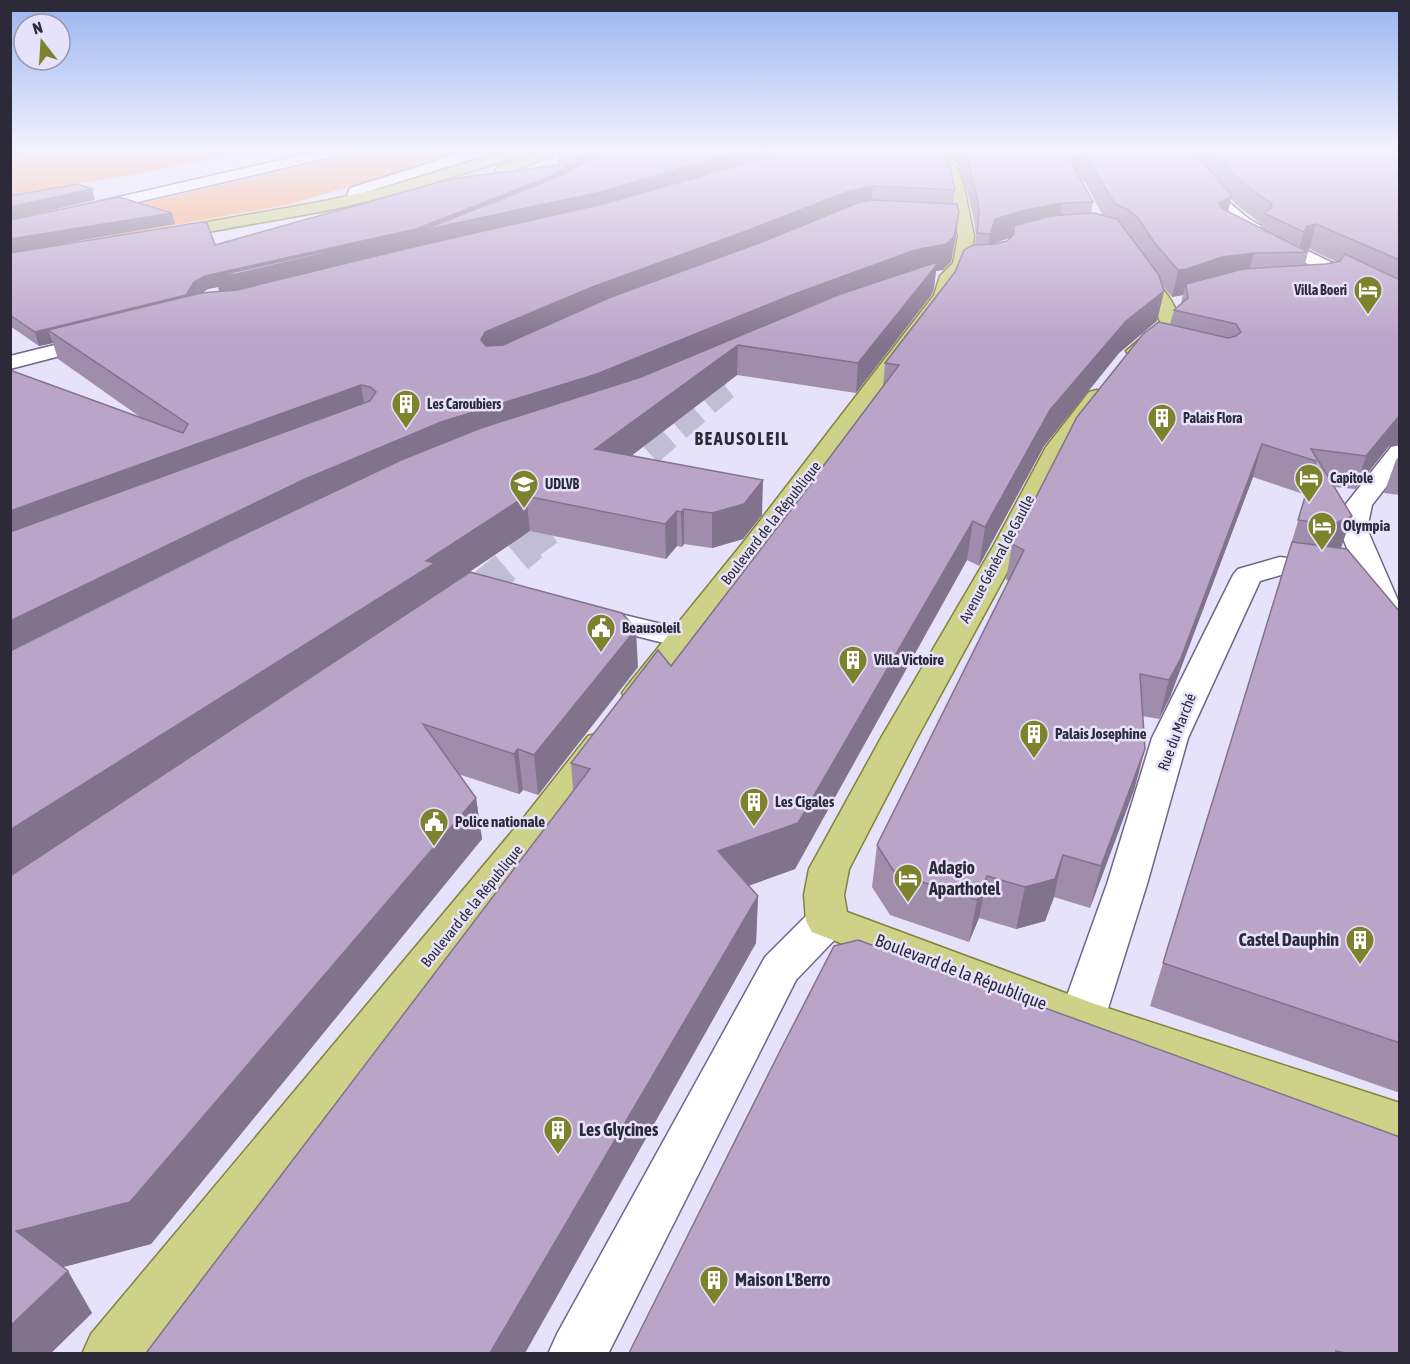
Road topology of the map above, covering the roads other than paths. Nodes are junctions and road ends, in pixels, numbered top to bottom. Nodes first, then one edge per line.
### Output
1 (63, 215) edge
2 (270, 215) edge
3 (956, 215) edge
4 (1234, 215) edge
5 (1245, 224) junction
6 (10, 227) edge
7 (145, 238) edge
8 (1127, 251) edge
9 (1326, 281) edge
10 (1400, 303) edge
11 (120, 335) edge
12 (10, 363) edge
13 (1400, 452) edge
14 (1375, 579) junction
15 (559, 608) edge
16 (1400, 634) edge
17 (680, 638) junction
18 (827, 921) junction
19 (1082, 1018) junction
20 (1400, 1125) edge
21 (111, 1353) edge
22 (576, 1353) edge

1 - 6 street
2 - 7 main road
3 - 17 main road, Boulevard de la République
4 - 5 street
5 - 9 street
5 - 10 street
8 - 18 main road, Avenue Général de Gaulle
11 - 12 street
13 - 14 street
14 - 16 street
14 - 19 street, Rue du Marché
15 - 17 street
17 - 21 main road, Boulevard de la République
18 - 19 main road, Boulevard de la République
18 - 22 street
19 - 20 main road, Boulevard de la République

